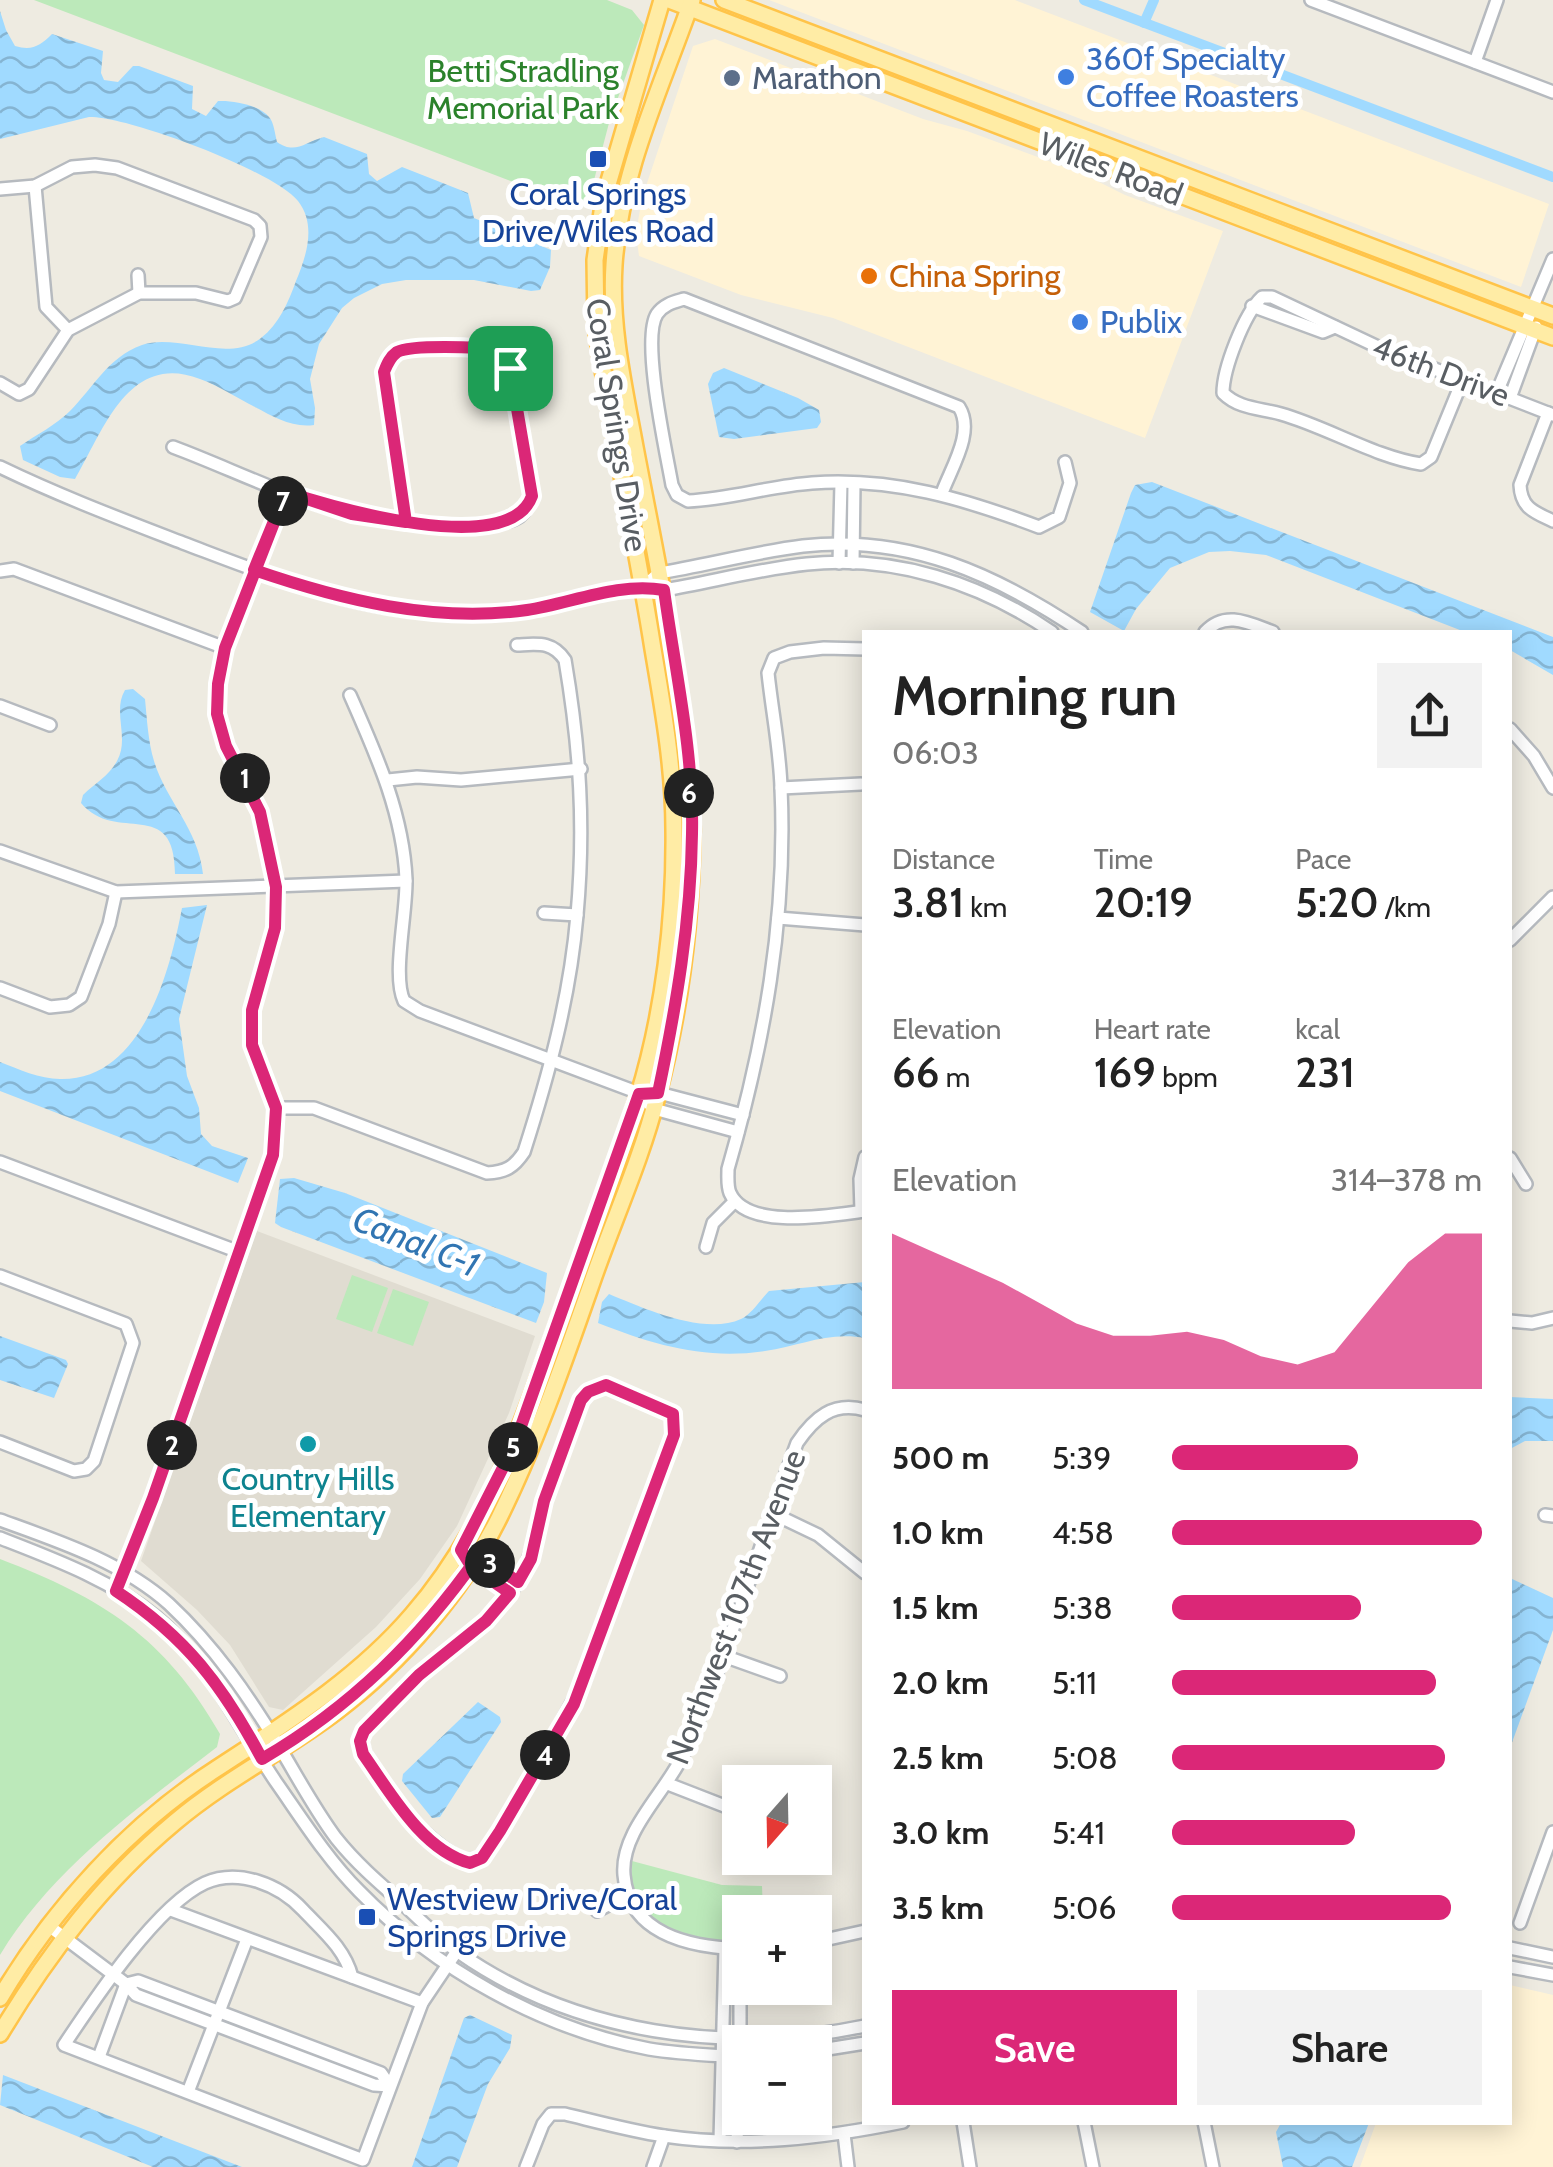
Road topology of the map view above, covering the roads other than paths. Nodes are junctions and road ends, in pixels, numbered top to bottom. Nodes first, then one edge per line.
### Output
1 (665, 0) edge
2 (724, 0) edge
3 (1311, 0) edge
4 (1497, 0) edge
5 (691, 4) edge
6 (1475, 62) junction
7 (1553, 92) edge
8 (35, 186) junction
9 (0, 189) edge
10 (599, 236) junction
11 (618, 239) junction
12 (1553, 259) edge
13 (138, 276) dead end
14 (139, 294) junction
15 (1534, 309) junction
16 (1553, 316) edge
17 (1530, 328) junction
18 (68, 330) junction
19 (1553, 337) edge
20 (1463, 380) junction
21 (0, 383) edge
22 (1497, 392) junction
23 (1510, 398) junction
24 (1550, 414) edge
25 (173, 447) dead end
26 (1065, 462) dead end
27 (0, 467) edge
28 (848, 483) junction
29 (286, 492) junction
30 (942, 493) junction
31 (1553, 521) edge
32 (406, 522) junction
33 (839, 544) junction
34 (853, 544) junction
35 (839, 563) junction
36 (853, 563) junction
37 (254, 570) junction
38 (0, 571) edge
39 (662, 582) junction
40 (643, 586) junction
41 (1049, 630) edge
42 (1079, 630) edge
43 (1208, 630) edge
44 (1269, 630) edge
45 (517, 645) dead end
46 (225, 648) junction
47 (862, 649) edge
48 (350, 695) dead end
49 (0, 706) edge
50 (50, 725) dead end
51 (1512, 731) edge
52 (581, 769) junction
53 (388, 780) junction
54 (862, 784) dead end
55 (781, 788) junction
56 (1553, 788) edge
57 (0, 851) edge
58 (406, 881) junction
59 (276, 887) junction
60 (116, 892) junction
61 (1553, 897) edge
62 (544, 913) dead end
63 (578, 915) junction
64 (778, 918) junction
65 (862, 925) edge
66 (1512, 938) edge
67 (0, 988) edge
68 (552, 1062) junction
69 (639, 1094) junction
70 (656, 1101) junction
71 (276, 1108) junction
72 (743, 1115) junction
73 (738, 1132) junction
74 (1512, 1161) edge
75 (0, 1162) edge
76 (862, 1171) edge
77 (1526, 1184) dead end
78 (735, 1201) junction
79 (862, 1201) edge
80 (862, 1211) edge
81 (706, 1247) dead end
82 (238, 1252) junction
83 (0, 1276) edge
84 (1553, 1318) edge
85 (1512, 1321) edge
86 (862, 1409) edge
87 (0, 1442) edge
88 (772, 1513) junction
89 (0, 1520) edge
90 (0, 1538) edge
91 (461, 1550) junction
92 (475, 1560) junction
93 (862, 1571) edge
94 (124, 1573) junction
95 (514, 1588) junction
96 (116, 1591) junction
97 (721, 1655) junction
98 (780, 1676) dead end
99 (276, 1741) junction
100 (258, 1752) junction
101 (668, 1784) junction
102 (722, 1805) edge
103 (1553, 1832) edge
104 (1539, 1870) junction
105 (1553, 1874) edge
106 (627, 1895) junction
107 (170, 1910) junction
108 (598, 1911) dead end
109 (1520, 1923) dead end
110 (49, 1926) junction
111 (862, 1932) edge
112 (63, 1937) junction
113 (832, 1938) edge
114 (246, 1939) junction
115 (722, 1948) edge
116 (1512, 1948) edge
117 (457, 1952) junction
118 (1553, 1957) edge
119 (448, 1965) junction
120 (1512, 1967) edge
121 (1553, 1975) edge
122 (111, 1976) junction
123 (352, 1977) junction
124 (126, 1984) junction
125 (0, 1998) edge
126 (422, 2002) junction
127 (217, 2016) junction
128 (862, 2026) edge
129 (832, 2031) edge
130 (0, 2034) edge
131 (722, 2038) edge
132 (862, 2043) edge
133 (832, 2048) edge
134 (722, 2056) edge
135 (99, 2057) junction
136 (722, 2084) edge
137 (390, 2086) junction
138 (188, 2092) junction
139 (888, 2125) edge
140 (963, 2125) edge
141 (1085, 2125) edge
142 (1205, 2125) edge
143 (844, 2134) junction
144 (737, 2135) edge
145 (664, 2136) junction
146 (720, 2140) junction
147 (737, 2142) junction
148 (526, 2167) edge
149 (653, 2167) edge
150 (848, 2167) edge
151 (970, 2167) edge
152 (1093, 2167) edge
153 (1213, 2167) edge

1 - 5 main road, Wiles Road
1 - 10 main road, Coral Springs Drive
2 - 15 main road, Wiles Road
3 - 6 street
4 - 6 street
5 - 11 main road, Coral Springs Drive
5 - 17 main road, Wiles Road
6 - 7 street
8 - 9 street
8 - 14 street
8 - 18 street
10 - 11 main road
10 - 40 main road, Coral Springs Drive
11 - 39 main road, Coral Springs Drive
12 - 15 street
13 - 14 street
14 - 18 street
15 - 16 main road, Wiles Road
15 - 17 street
17 - 19 main road, Wiles Road
17 - 22 street
17 - 23 street
18 - 21 street
20 - 20 street, 46th Drive
20 - 22 street, 46th Drive
22 - 23 street, 46th Drive
23 - 24 street, 46th Drive
24 - 31 street, 46th Drive
25 - 29 street
26 - 30 street
27 - 37 street
28 - 30 street
28 - 30 street
28 - 33 street
28 - 34 street
29 - 32 street
29 - 37 street
32 - 32 street
33 - 34 street
33 - 35 street
33 - 39 street
34 - 36 street
34 - 42 street
35 - 36 street
35 - 39 street
36 - 41 street
37 - 40 street
37 - 46 street
38 - 46 street
39 - 40 street
39 - 70 main road, Coral Springs Drive
40 - 69 main road, Coral Springs Drive
43 - 44 street
45 - 52 street
46 - 59 street
47 - 55 street
48 - 53 street
49 - 50 street
51 - 56 street
52 - 53 street
52 - 63 street
53 - 58 street
54 - 55 street
55 - 64 street
57 - 60 street
58 - 59 street
58 - 68 street
59 - 60 street
59 - 71 street
60 - 67 street
61 - 66 street
62 - 63 street
63 - 68 street
64 - 65 street
64 - 72 street
68 - 69 street
68 - 71 street
69 - 70 street
69 - 91 main road, Coral Springs Drive
70 - 72 street
70 - 73 street
70 - 92 main road, Coral Springs Drive
71 - 82 street
72 - 73 street
73 - 78 street
74 - 77 street
75 - 82 street
76 - 79 street
78 - 80 street
78 - 81 street
82 - 94 street
83 - 87 street
84 - 85 street
86 - 88 street, Northwest 107th Avenue
88 - 93 street
88 - 97 street, Northwest 107th Avenue
89 - 94 street
90 - 96 street
91 - 92 street
91 - 99 main road, Coral Springs Drive
92 - 95 street
92 - 99 main road, Coral Springs Drive
94 - 96 street
94 - 99 street
95 - 95 street
96 - 100 street
97 - 98 street
97 - 101 street, Northwest 107th Avenue
99 - 100 main road, Coral Springs Drive
99 - 117 street
100 - 110 main road, Coral Springs Drive
100 - 112 main road, Coral Springs Drive
100 - 119 street
101 - 102 street
101 - 106 street, Northwest 107th Avenue
103 - 104 street
104 - 105 street
104 - 109 street
106 - 108 street
106 - 115 street
107 - 114 street
107 - 122 street
107 - 123 street
110 - 112 street
110 - 125 main road, Coral Springs Drive
111 - 113 street
112 - 122 street
112 - 130 main road, Coral Springs Drive
114 - 123 street
114 - 127 street
116 - 118 street
117 - 119 street
117 - 131 street
119 - 126 street
119 - 134 street
120 - 121 street
122 - 124 street
122 - 135 street
123 - 126 street
124 - 127 street
124 - 135 street
126 - 137 street
127 - 137 street
127 - 138 street
128 - 129 street
132 - 133 street
135 - 138 street
136 - 146 street
137 - 138 street
139 - 143 street
140 - 151 street
141 - 152 street
142 - 153 street
143 - 147 street
143 - 150 street
144 - 147 street
145 - 146 street
145 - 148 street
145 - 149 street
146 - 147 street

